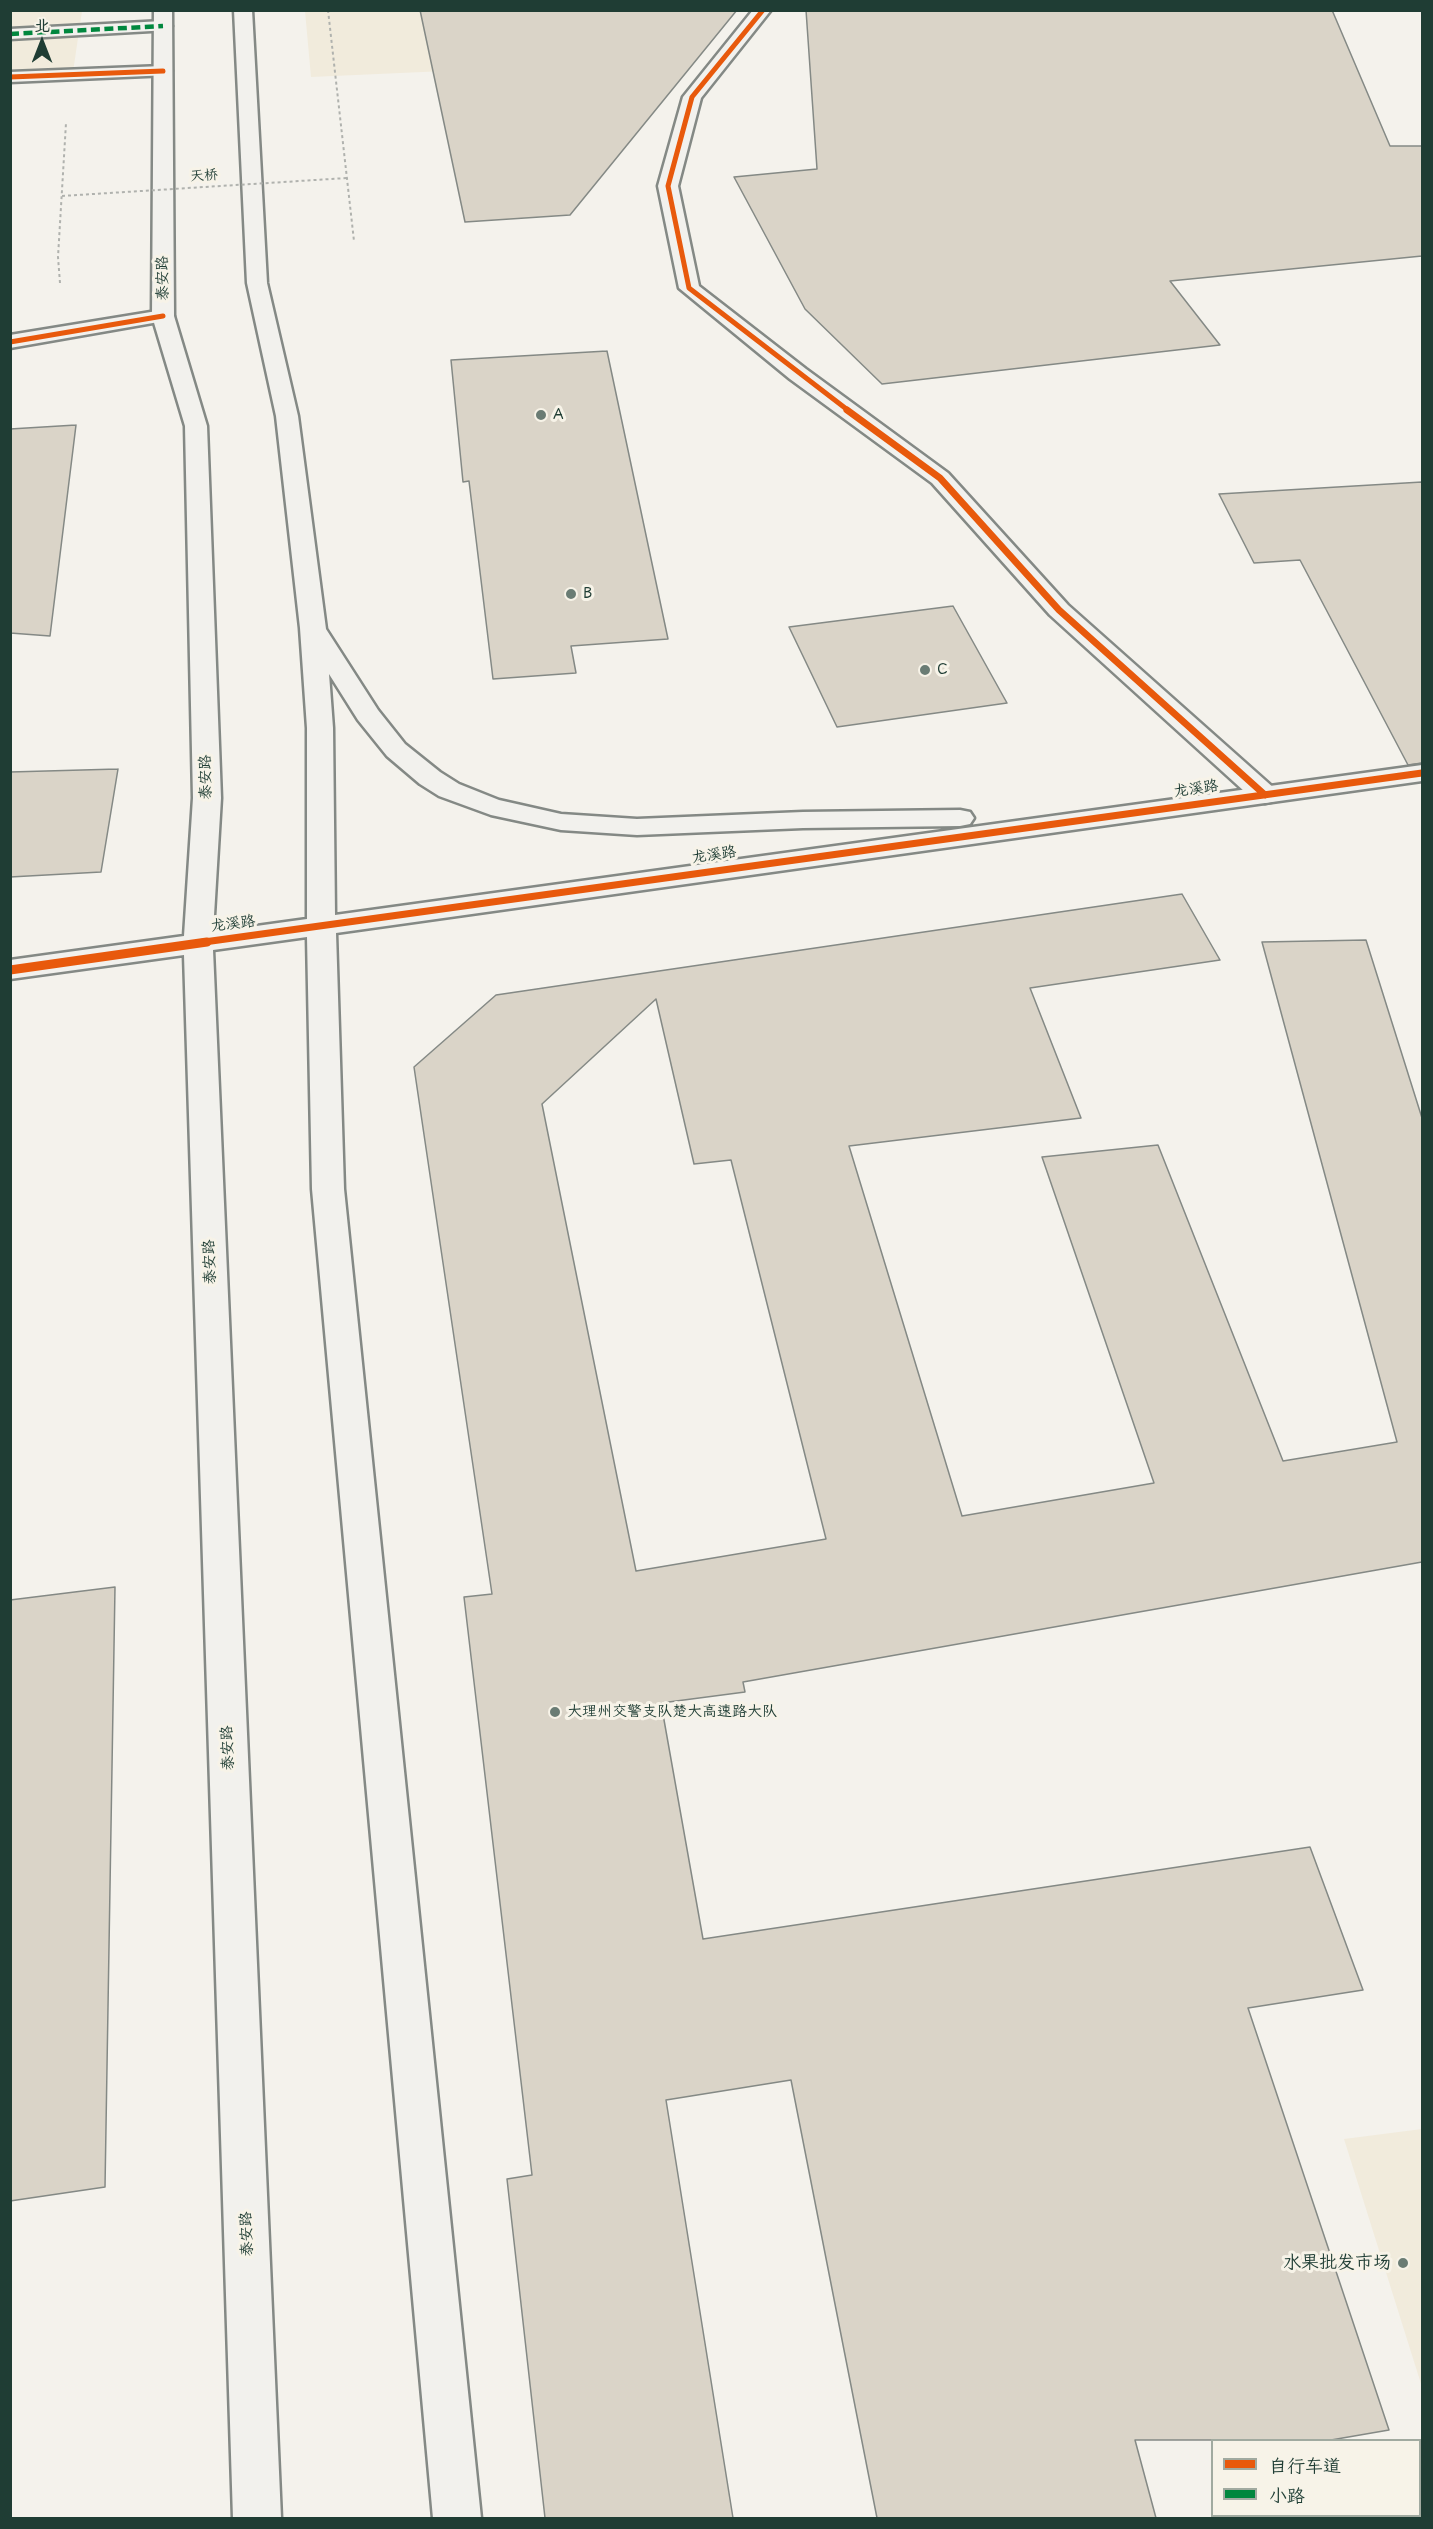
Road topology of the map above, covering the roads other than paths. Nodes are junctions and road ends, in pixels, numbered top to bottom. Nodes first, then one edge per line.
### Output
1 (243, 10) edge
2 (763, 10) edge
3 (163, 18) edge
4 (10, 34) edge
5 (163, 71) junction
6 (10, 77) edge
7 (164, 316) junction
8 (10, 342) edge
9 (313, 628) junction
10 (1422, 773) edge
11 (1265, 795) junction
12 (1097, 817) junction
13 (321, 927) junction
14 (198, 943) junction
15 (10, 970) edge
16 (257, 2518) edge
17 (457, 2518) edge

1 - 9 main road
2 - 11 main road
3 - 4 main road
3 - 5 main road, 泰安路
5 - 6 main road
5 - 7 main road, 泰安路
7 - 8 main road
7 - 14 main road, 泰安路
9 - 12 main road
9 - 13 main road
10 - 11 main road, 龙溪路
11 - 12 main road, 龙溪路
12 - 13 main road, 龙溪路
13 - 14 main road, 龙溪路
13 - 17 main road
14 - 15 main road, 龙溪路
14 - 16 main road, 泰安路

